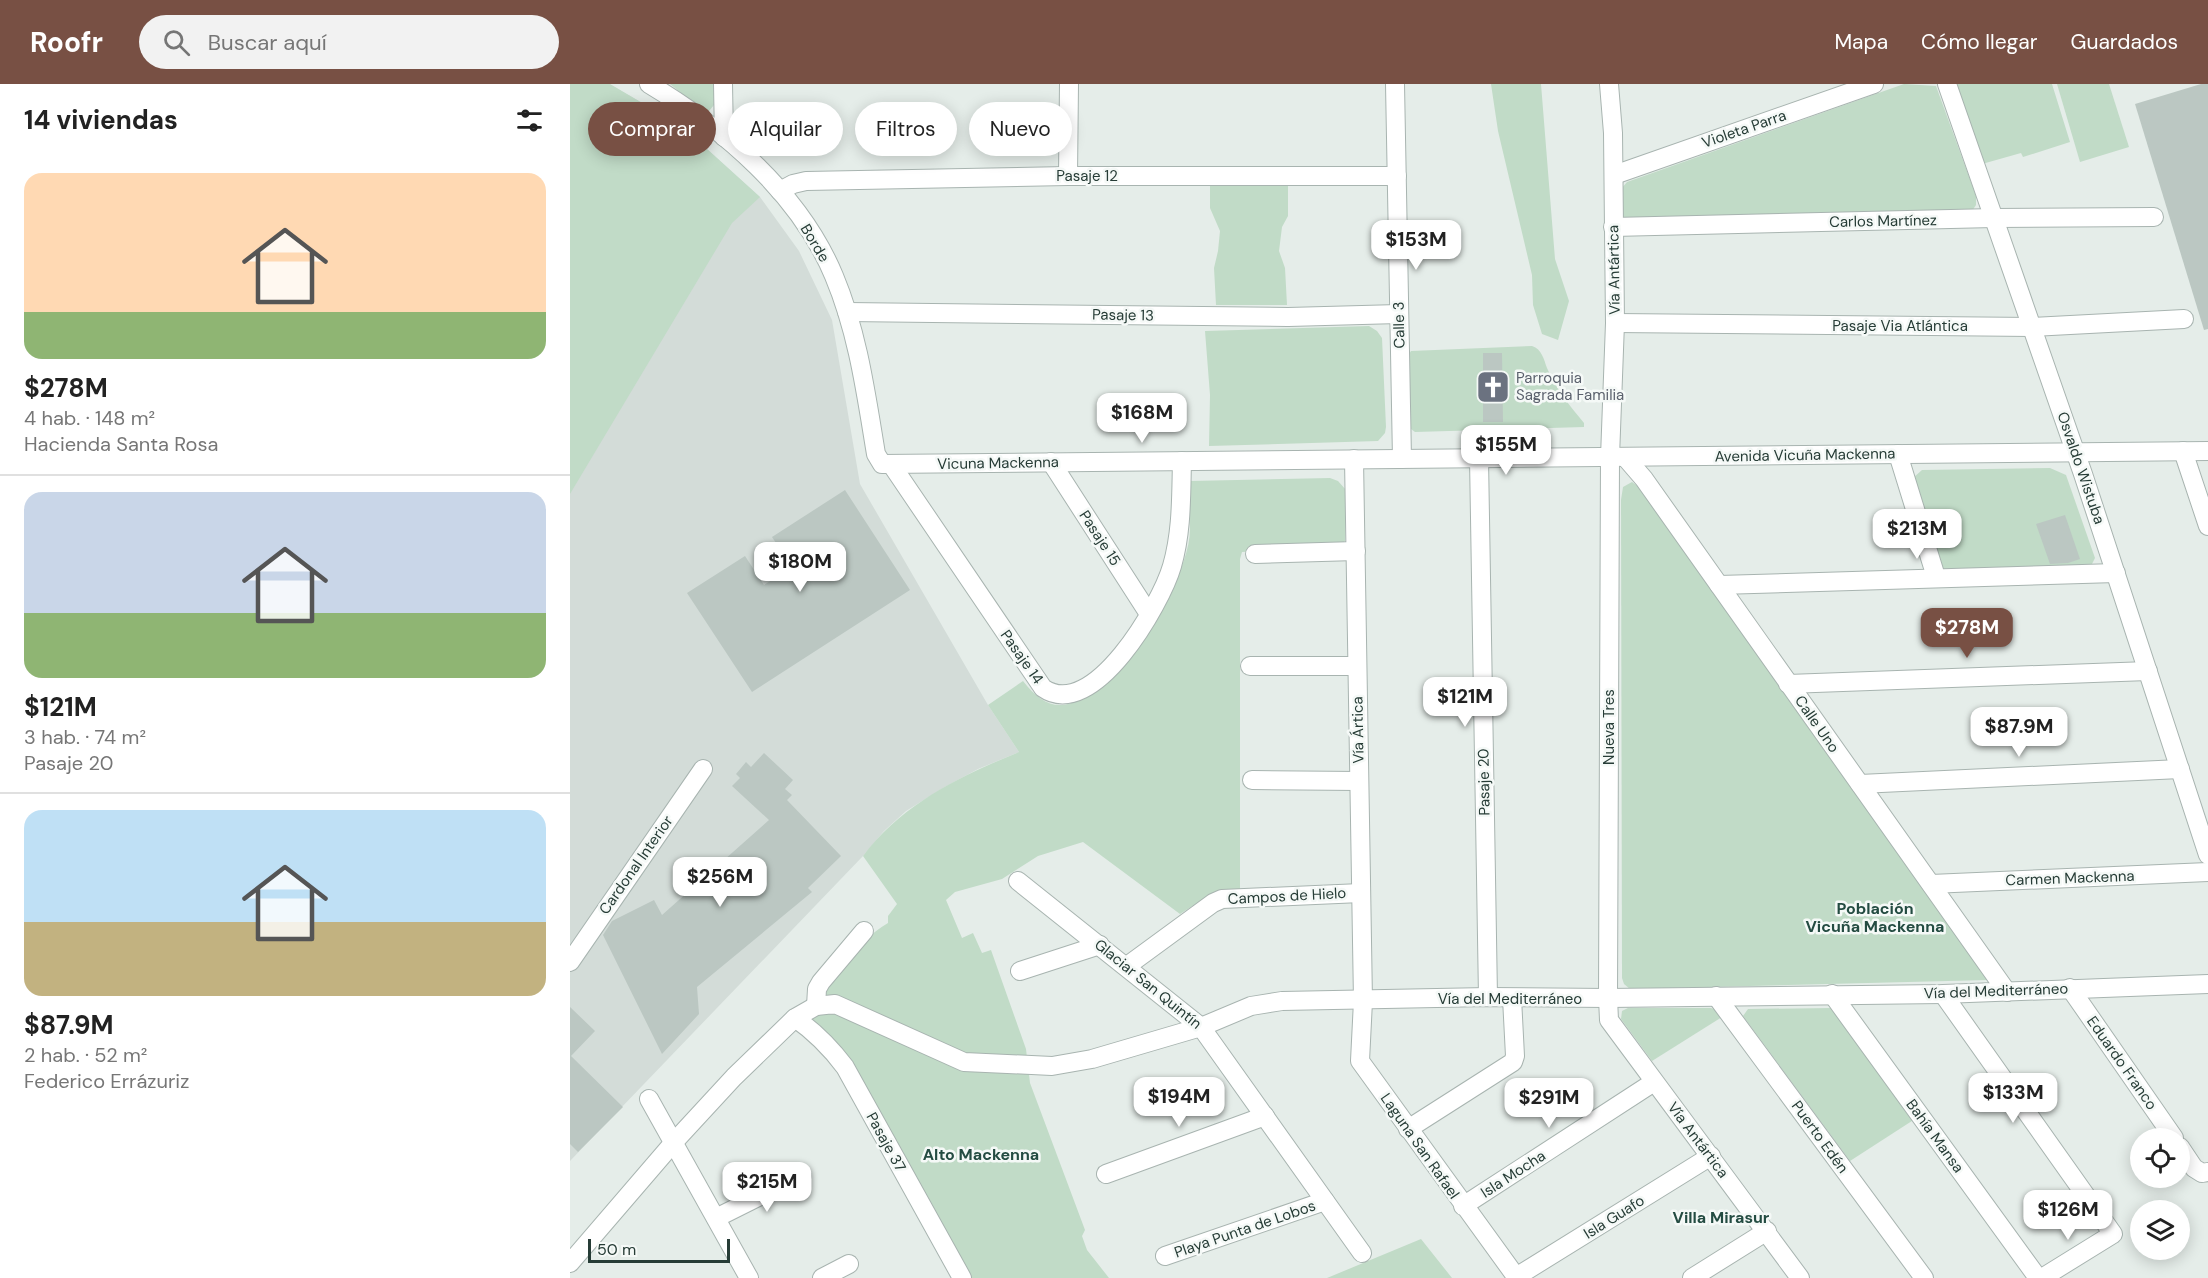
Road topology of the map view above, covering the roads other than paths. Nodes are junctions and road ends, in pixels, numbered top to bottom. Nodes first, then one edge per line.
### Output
1 (649, 84) edge
2 (723, 84) edge
3 (1069, 84) edge
4 (1395, 84) edge
5 (1609, 84) edge
6 (1874, 84) edge
7 (1947, 84) edge
8 (724, 137) junction
9 (1614, 175) junction
10 (1068, 176) junction
11 (1397, 176) junction
12 (780, 191) junction
13 (2154, 217) dead end
14 (1994, 218) junction
15 (1614, 227) junction
16 (847, 312) junction
17 (1399, 314) junction
18 (2184, 320) dead end
19 (1615, 323) junction
20 (2032, 327) junction
21 (2183, 451) junction
22 (2208, 451) edge
23 (2076, 452) junction
24 (1898, 454) junction
25 (1617, 457) junction
26 (1479, 458) junction
27 (1354, 459) junction
28 (1402, 459) junction
29 (1182, 461) junction
30 (1051, 462) junction
31 (886, 464) junction
32 (2208, 526) edge
33 (1356, 551) junction
34 (1255, 554) dead end
35 (2116, 573) junction
36 (1936, 577) junction
37 (1719, 585) junction
38 (1149, 614) junction
39 (1250, 666) dead end
40 (1357, 666) junction
41 (2148, 671) junction
42 (1788, 684) junction
43 (703, 769) dead end
44 (2180, 769) junction
45 (1252, 780) dead end
46 (1359, 781) junction
47 (1860, 784) junction
48 (2208, 855) edge
49 (2208, 872) edge
50 (1018, 881) dead end
51 (1931, 884) junction
52 (1361, 892) junction
53 (864, 931) dead end
54 (1100, 945) junction
55 (570, 962) edge
56 (1127, 966) junction
57 (1020, 971) dead end
58 (2208, 984) edge
59 (2070, 988) junction
60 (2007, 992) junction
61 (1832, 994) junction
62 (1943, 994) junction
63 (1716, 996) junction
64 (1488, 997) junction
65 (1512, 998) junction
66 (1608, 998) junction
67 (1363, 1001) junction
68 (816, 1006) junction
69 (795, 1018) junction
70 (1201, 1027) junction
71 (1654, 1082) junction
72 (649, 1099) dead end
73 (1265, 1116) junction
74 (2167, 1128) edge
75 (1408, 1129) junction
76 (674, 1142) junction
77 (1711, 1156) junction
78 (2190, 1162) edge
79 (2208, 1172) edge
80 (1106, 1174) dead end
81 (802, 1175) dead end
82 (1325, 1201) junction
83 (1463, 1206) junction
84 (716, 1218) junction
85 (1767, 1231) junction
86 (1362, 1253) dead end
87 (1165, 1256) dead end
88 (570, 1263) edge
89 (849, 1264) dead end
90 (570, 1268) edge
91 (575, 1278) edge
92 (748, 1278) edge
93 (822, 1278) edge
94 (962, 1278) edge
95 (1517, 1278) edge
96 (1692, 1278) edge
97 (1800, 1278) edge
98 (1924, 1278) edge
99 (2038, 1278) edge
100 (2042, 1278) edge

1 - 8 street, Borde
2 - 8 street
3 - 10 street
4 - 11 street, Calle 3
5 - 9 street, Vía Antártica
6 - 9 street, Violeta Parra
7 - 14 street, Osvaldo Wistuba
8 - 12 street, Borde
9 - 15 street, Vía Antártica
10 - 11 street, Pasaje 12
10 - 12 street, Pasaje 12
11 - 17 street, Calle 3
12 - 16 street, Borde
13 - 14 street, Carlos Martínez
14 - 15 street, Carlos Martínez
14 - 20 street, Osvaldo Wistuba
15 - 19 street, Vía Antártica
16 - 17 street, Pasaje 13
16 - 31 street, Borde
17 - 28 street, Calle 3
18 - 20 street, Pasaje Via Atlántica
19 - 20 street, Pasaje Via Atlántica
19 - 25 street, Vía Antártica
20 - 23 street, Osvaldo Wistuba
21 - 22 street, Avenida Vicuña Mackenna
21 - 23 street, Avenida Vicuña Mackenna
21 - 32 street
23 - 24 street, Avenida Vicuña Mackenna
23 - 35 street, Osvaldo Wistuba
24 - 25 street, Avenida Vicuña Mackenna
24 - 36 street
25 - 26 street, Avenida Vicuña Mackenna
25 - 37 street, Calle Uno
25 - 66 street, Nueva Tres
26 - 28 street, Avenida Vicuña Mackenna
26 - 64 street, Pasaje 20
27 - 28 street, Vicuna Mackenna
27 - 29 street, Vicuna Mackenna
27 - 33 street, Vía Ártica
29 - 30 street, Vicuna Mackenna
29 - 38 street, Pasaje 14
30 - 31 street, Vicuna Mackenna
30 - 38 street, Pasaje 15
31 - 38 street, Pasaje 14
33 - 34 street
33 - 40 street, Vía Ártica
35 - 36 street
35 - 41 street, Osvaldo Wistuba
36 - 37 street
37 - 42 street, Calle Uno
39 - 40 street
40 - 46 street, Vía Ártica
41 - 42 street
41 - 44 street, Osvaldo Wistuba
42 - 47 street, Calle Uno
43 - 55 street, Cardonal Interior
44 - 47 street
44 - 48 street, Osvaldo Wistuba
45 - 46 street
46 - 52 street, Vía Ártica
47 - 51 street, Calle Uno
49 - 51 street, Carmen Mackenna
50 - 54 street, Glaciar San Quintín
51 - 60 street, Calle Uno
52 - 56 street, Campos de Hielo
52 - 67 street, Vía Ártica
53 - 68 street
54 - 56 street, Glaciar San Quintín
54 - 57 street
56 - 70 street, Glaciar San Quintín
58 - 59 street, Vía del Mediterráneo
59 - 60 street, Vía del Mediterráneo
59 - 74 street, Eduardo Franco
60 - 62 street, Vía del Mediterráneo
61 - 62 street, Vía del Mediterráneo
61 - 63 street, Vía del Mediterráneo
61 - 99 street, Bahía Mansa
62 - 100 street
63 - 66 street, Vía del Mediterráneo
63 - 98 street, Puerto Edén
64 - 65 street, Vía del Mediterráneo
64 - 67 street, Vía del Mediterráneo
65 - 66 street, Vía del Mediterráneo
65 - 75 street
66 - 71 street, Vía Antártica
67 - 70 street, Vía del Mediterráneo
67 - 75 street, Laguna San Rafael
68 - 69 street
68 - 70 street, Vía del Mediterráneo
69 - 76 street
69 - 94 street, Pasaje 37
70 - 73 street, Glaciar San Quintín
71 - 77 street, Vía Antártica
71 - 83 street, Isla Mocha
72 - 76 street
73 - 80 street
73 - 82 street, Glaciar San Quintín
75 - 83 street, Laguna San Rafael
76 - 84 street
76 - 88 street
77 - 85 street, Vía Antártica
77 - 95 street, Isla Guafo
78 - 79 street
81 - 84 street
82 - 86 street, Glaciar San Quintín
82 - 87 street, Playa Punta de Lobos
83 - 95 street, Laguna San Rafael
84 - 92 street
85 - 96 street
85 - 97 street, Vía Antártica
89 - 93 street
90 - 91 street

